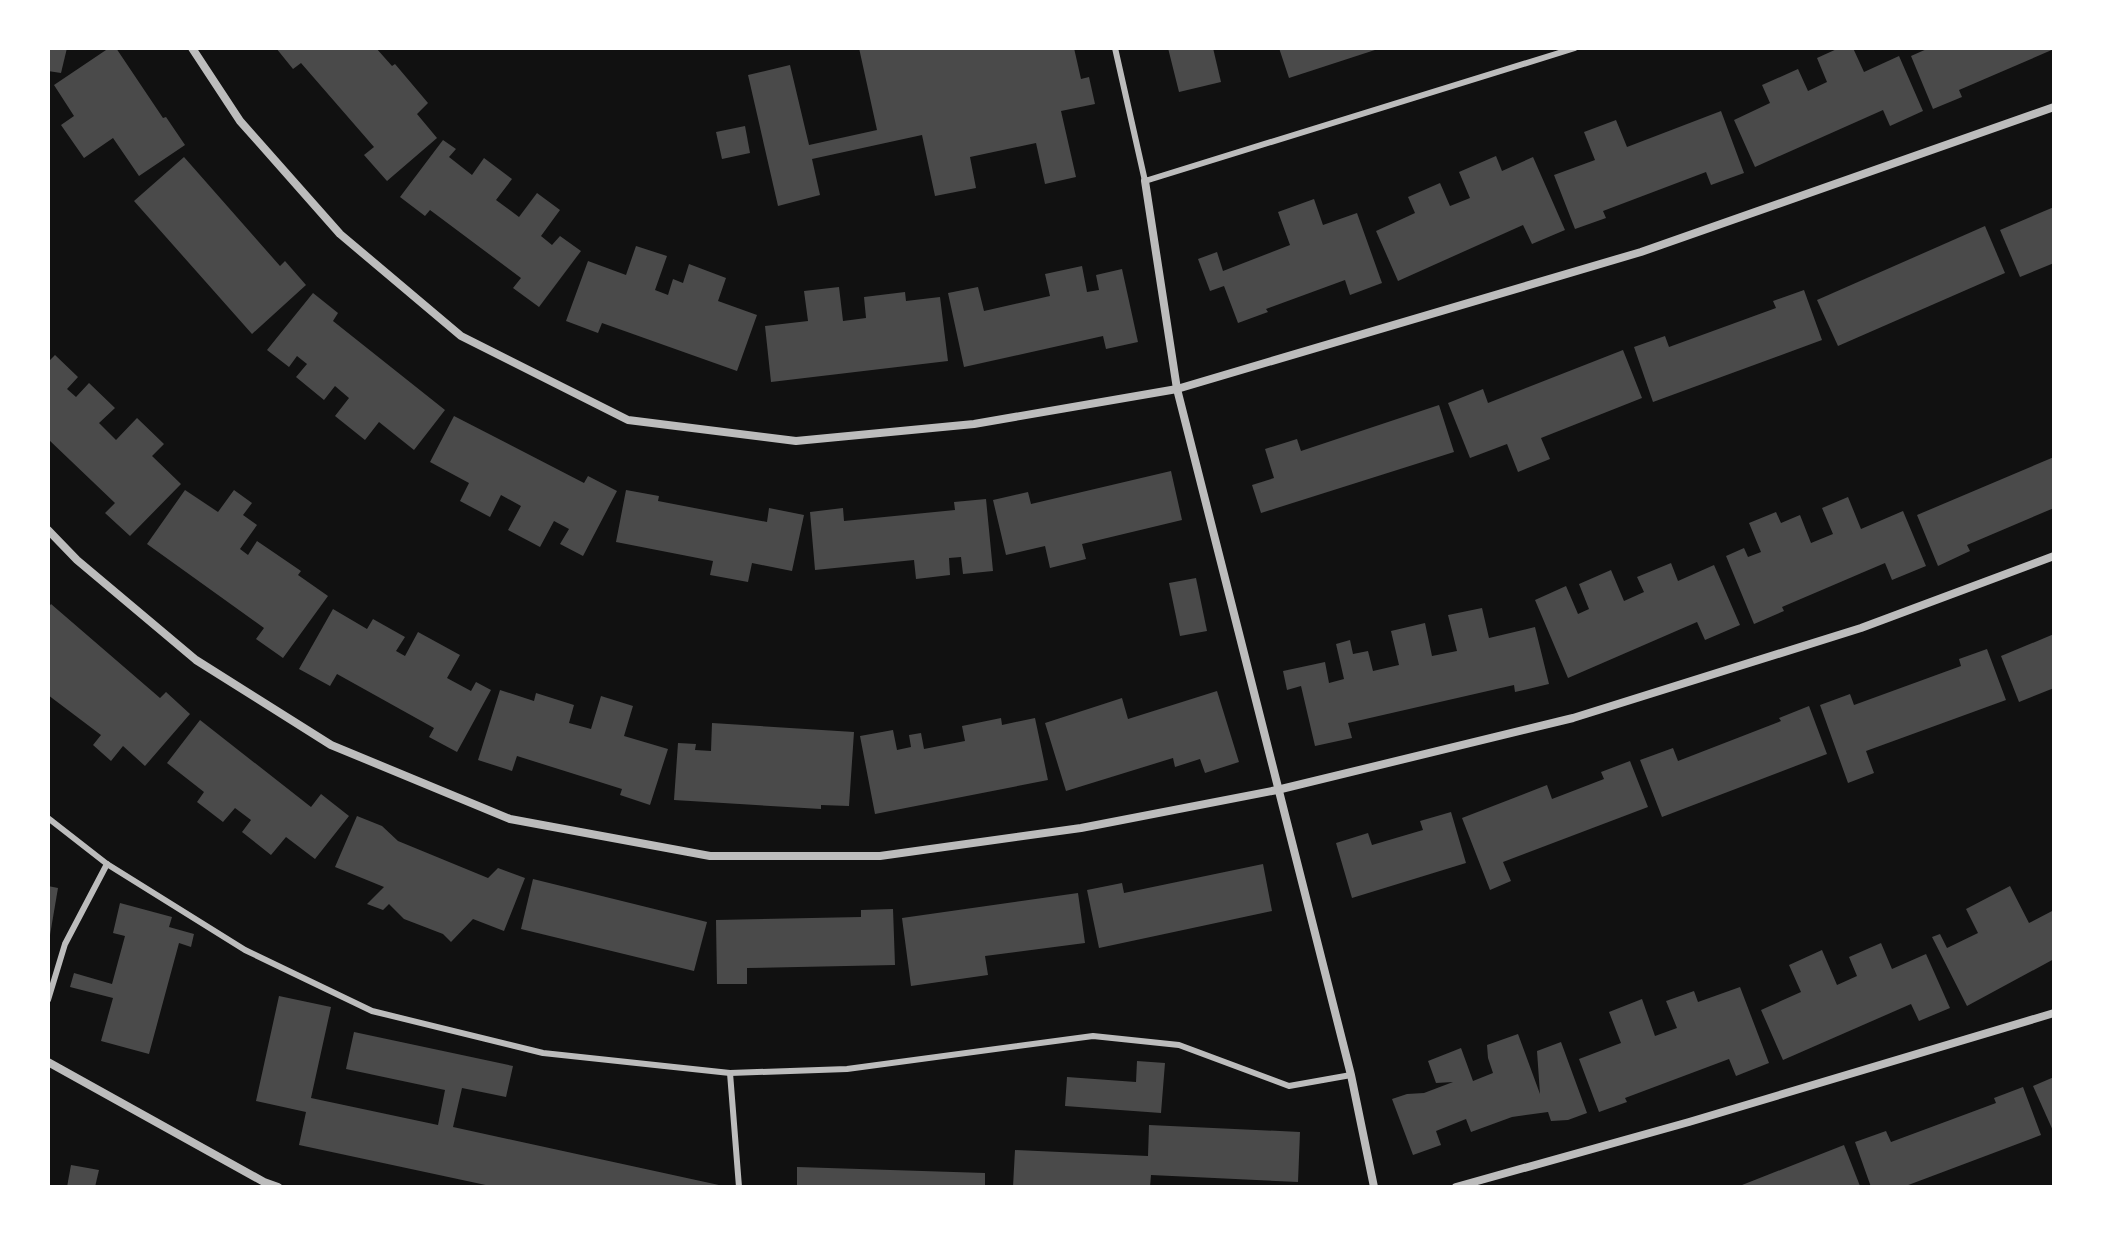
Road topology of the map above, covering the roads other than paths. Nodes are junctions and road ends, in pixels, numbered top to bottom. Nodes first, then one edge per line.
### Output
1 (192, 48) edge
2 (1115, 48) edge
3 (1575, 48) edge
4 (2054, 107) edge
5 (1145, 181) junction
6 (1177, 389) junction
7 (48, 530) edge
8 (2054, 556) edge
9 (1277, 790) junction
10 (48, 818) edge
11 (107, 864) junction
12 (48, 1000) edge
13 (2054, 1013) edge
14 (48, 1062) edge
15 (730, 1073) junction
16 (1351, 1075) junction
17 (278, 1187) edge
18 (739, 1187) edge
19 (1374, 1187) edge
20 (1456, 1187) edge

1 - 6 street
2 - 5 lane
3 - 5 lane
4 - 6 street
5 - 6 street
6 - 9 street
7 - 9 street
8 - 9 street
9 - 16 street
10 - 11 lane
11 - 12 lane
11 - 15 lane
13 - 20 street
14 - 17 street
15 - 16 lane
15 - 18 lane
16 - 19 street

